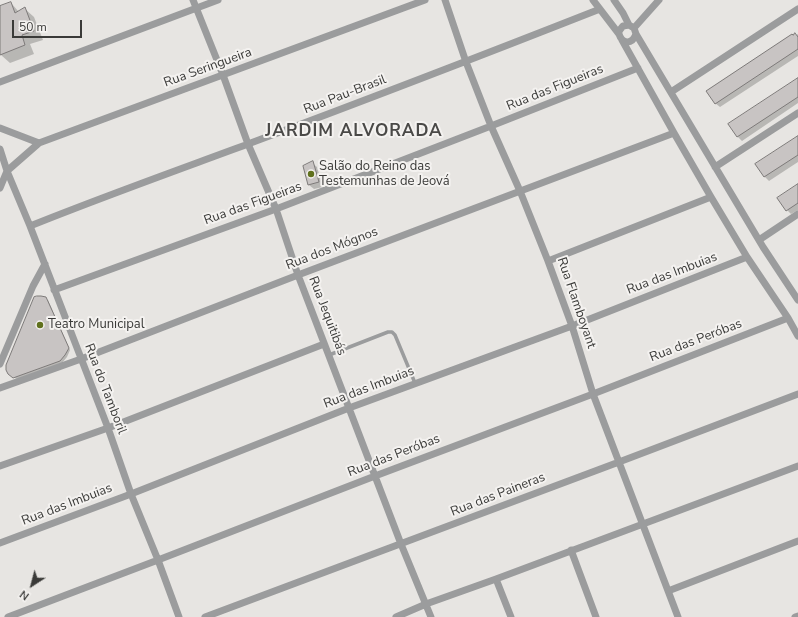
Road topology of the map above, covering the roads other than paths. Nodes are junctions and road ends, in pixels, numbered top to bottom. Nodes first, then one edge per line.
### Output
1 (193, 0) edge
2 (218, 0) edge
3 (425, 0) edge
4 (445, 0) edge
5 (593, 0) edge
6 (614, 0) edge
7 (659, 0) edge
8 (196, 8) junction
9 (600, 9) junction
10 (798, 9) edge
11 (633, 29) junction
12 (621, 37) junction
13 (466, 62) junction
14 (638, 68) junction
15 (223, 76) junction
16 (0, 82) edge
17 (671, 92) junction
18 (798, 113) edge
19 (491, 126) junction
20 (0, 128) edge
21 (674, 133) junction
22 (40, 143) junction
23 (248, 144) junction
24 (0, 149) edge
25 (716, 167) junction
26 (7, 171) junction
27 (0, 188) edge
28 (520, 191) junction
29 (711, 198) junction
30 (276, 209) junction
31 (798, 214) edge
32 (30, 226) junction
33 (759, 240) junction
34 (747, 257) junction
35 (548, 261) junction
36 (45, 264) junction
37 (298, 275) junction
38 (54, 290) junction
39 (798, 300) edge
40 (788, 318) junction
41 (572, 326) junction
42 (798, 336) edge
43 (324, 344) junction
44 (329, 355) junction
45 (81, 359) junction
46 (0, 364) edge
47 (416, 383) junction
48 (0, 388) edge
49 (593, 394) junction
50 (798, 394) edge
51 (349, 408) junction
52 (108, 428) junction
53 (619, 462) junction
54 (0, 466) edge
55 (798, 466) edge
56 (375, 476) junction
57 (131, 494) junction
58 (642, 524) junction
59 (798, 541) edge
60 (0, 543) edge
61 (400, 544) junction
62 (572, 550) junction
63 (158, 560) junction
64 (496, 578) junction
65 (668, 591) junction
66 (426, 604) junction
67 (798, 616) edge
68 (8, 617) edge
69 (179, 617) edge
70 (205, 617) edge
71 (396, 617) edge
72 (430, 617) edge
73 (511, 617) edge
74 (596, 617) edge
75 (678, 617) edge
76 (795, 617) edge

1 - 8 street, Rua Jequitibás
2 - 8 street
3 - 15 street, Rua Seringueira
4 - 13 street, Rua Flamboyant
5 - 9 street
6 - 11 street
7 - 11 street
8 - 15 street, Rua Jequitibás
8 - 16 street
9 - 12 street
9 - 13 street, Rua Pau-Brasil
10 - 17 street
11 - 12 street
11 - 12 street
11 - 17 street
12 - 14 street
13 - 19 street, Rua Flamboyant
13 - 23 street, Rua Pau-Brasil
14 - 19 street, Rua das Figueiras
14 - 21 street
15 - 22 street, Rua Seringueira
15 - 23 street, Rua Jequitibás
17 - 25 street
18 - 25 street
19 - 28 street, Rua Flamboyant
19 - 30 street, Rua das Figueiras
20 - 22 street
21 - 28 street, Rua dos Mógnos
21 - 29 street
22 - 26 street, Rua Seringueira
23 - 30 street, Rua Jequitibás
23 - 32 street, Rua Pau-Brasil
24 - 26 street, Rua do Tamboril
25 - 33 street
26 - 27 street
26 - 32 street, Rua do Tamboril
28 - 35 street, Rua Flamboyant
28 - 37 street, Rua dos Mógnos
29 - 34 street
29 - 35 street
30 - 37 street, Rua Jequitibás
30 - 38 street, Rua das Figueiras
31 - 33 street
32 - 36 street, Rua do Tamboril
33 - 39 street
34 - 40 street
34 - 41 street, Rua das Imbuias
35 - 41 street, Rua Flamboyant
36 - 38 street, Rua do Tamboril
36 - 46 street
37 - 43 street, Rua Jequitibás
37 - 45 street, Rua dos Mógnos
38 - 45 street, Rua do Tamboril
40 - 42 street
40 - 49 street, Rua das Peróbas
41 - 47 street, Rua das Imbuias
41 - 49 street, Rua Flamboyant
43 - 44 street, Rua Jequitibás
43 - 52 street
44 - 47 lane
44 - 51 street, Rua Jequitibás
45 - 48 street, Rua dos Mógnos
45 - 52 street, Rua do Tamboril
47 - 51 street, Rua das Imbuias
49 - 53 street, Rua Flamboyant
49 - 56 street, Rua das Peróbas
50 - 53 street, Rua das Paineras
51 - 56 street, Rua Jequitibás
51 - 57 street, Rua das Imbuias
52 - 54 street
52 - 57 street, Rua do Tamboril
53 - 58 street, Rua Flamboyant
53 - 61 street, Rua das Paineras
55 - 58 street
56 - 61 street, Rua Jequitibás
56 - 63 street, Rua das Peróbas
57 - 60 street, Rua das Imbuias
57 - 63 street, Rua do Tamboril
58 - 62 street
58 - 65 street, Rua Flamboyant
59 - 65 street
61 - 66 street, Rua Jequitibás
61 - 70 street, Rua das Paineras
62 - 64 street
62 - 74 street
63 - 68 street, Rua das Peróbas
63 - 69 street, Rua do Tamboril
64 - 66 street
64 - 73 street
65 - 75 street, Rua Flamboyant
66 - 71 street
66 - 72 street, Rua Jequitibás
67 - 76 street

